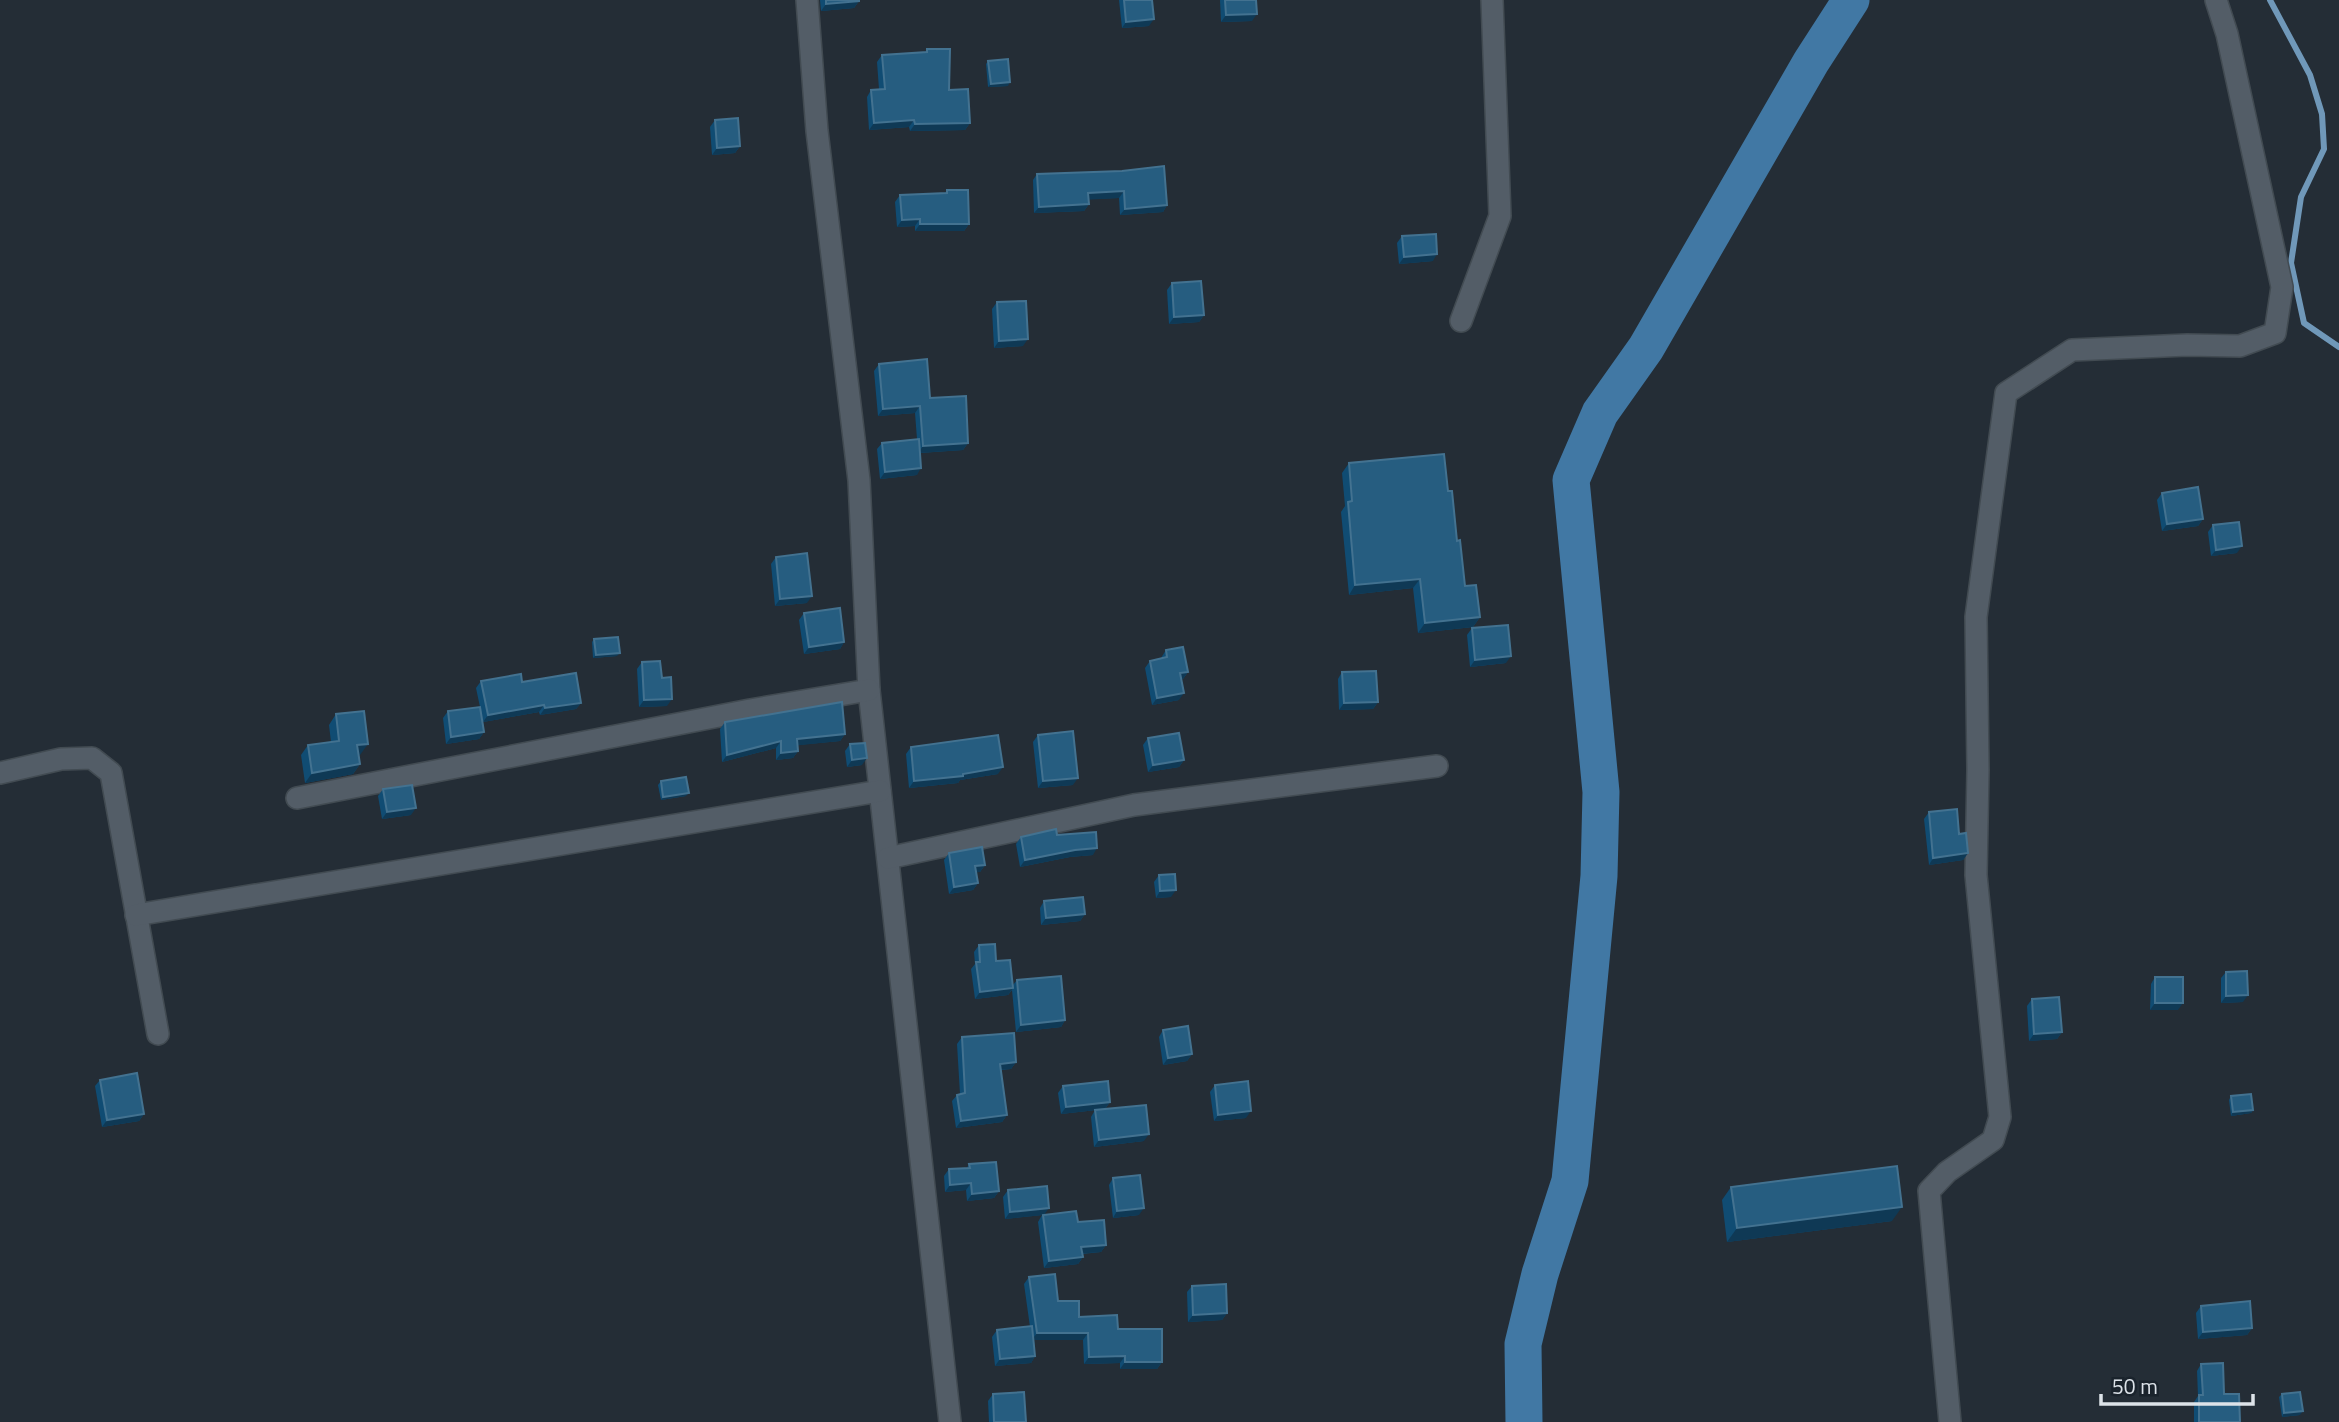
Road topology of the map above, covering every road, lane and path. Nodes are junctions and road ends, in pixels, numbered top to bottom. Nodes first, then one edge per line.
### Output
1 (807, 0) edge
2 (1492, 0) edge
3 (2216, 0) edge
4 (1461, 321) dead end
5 (869, 690) junction
6 (1437, 765) dead end
7 (0, 773) edge
8 (880, 791) junction
9 (297, 798) dead end
10 (888, 858) junction
11 (136, 915) junction
12 (158, 1034) dead end
13 (950, 1422) edge
14 (1950, 1422) edge

1 - 5 street
2 - 4 street
3 - 14 street
5 - 8 street
5 - 9 street
6 - 10 street
7 - 11 street
8 - 10 street
8 - 11 street
10 - 13 street
11 - 12 street

